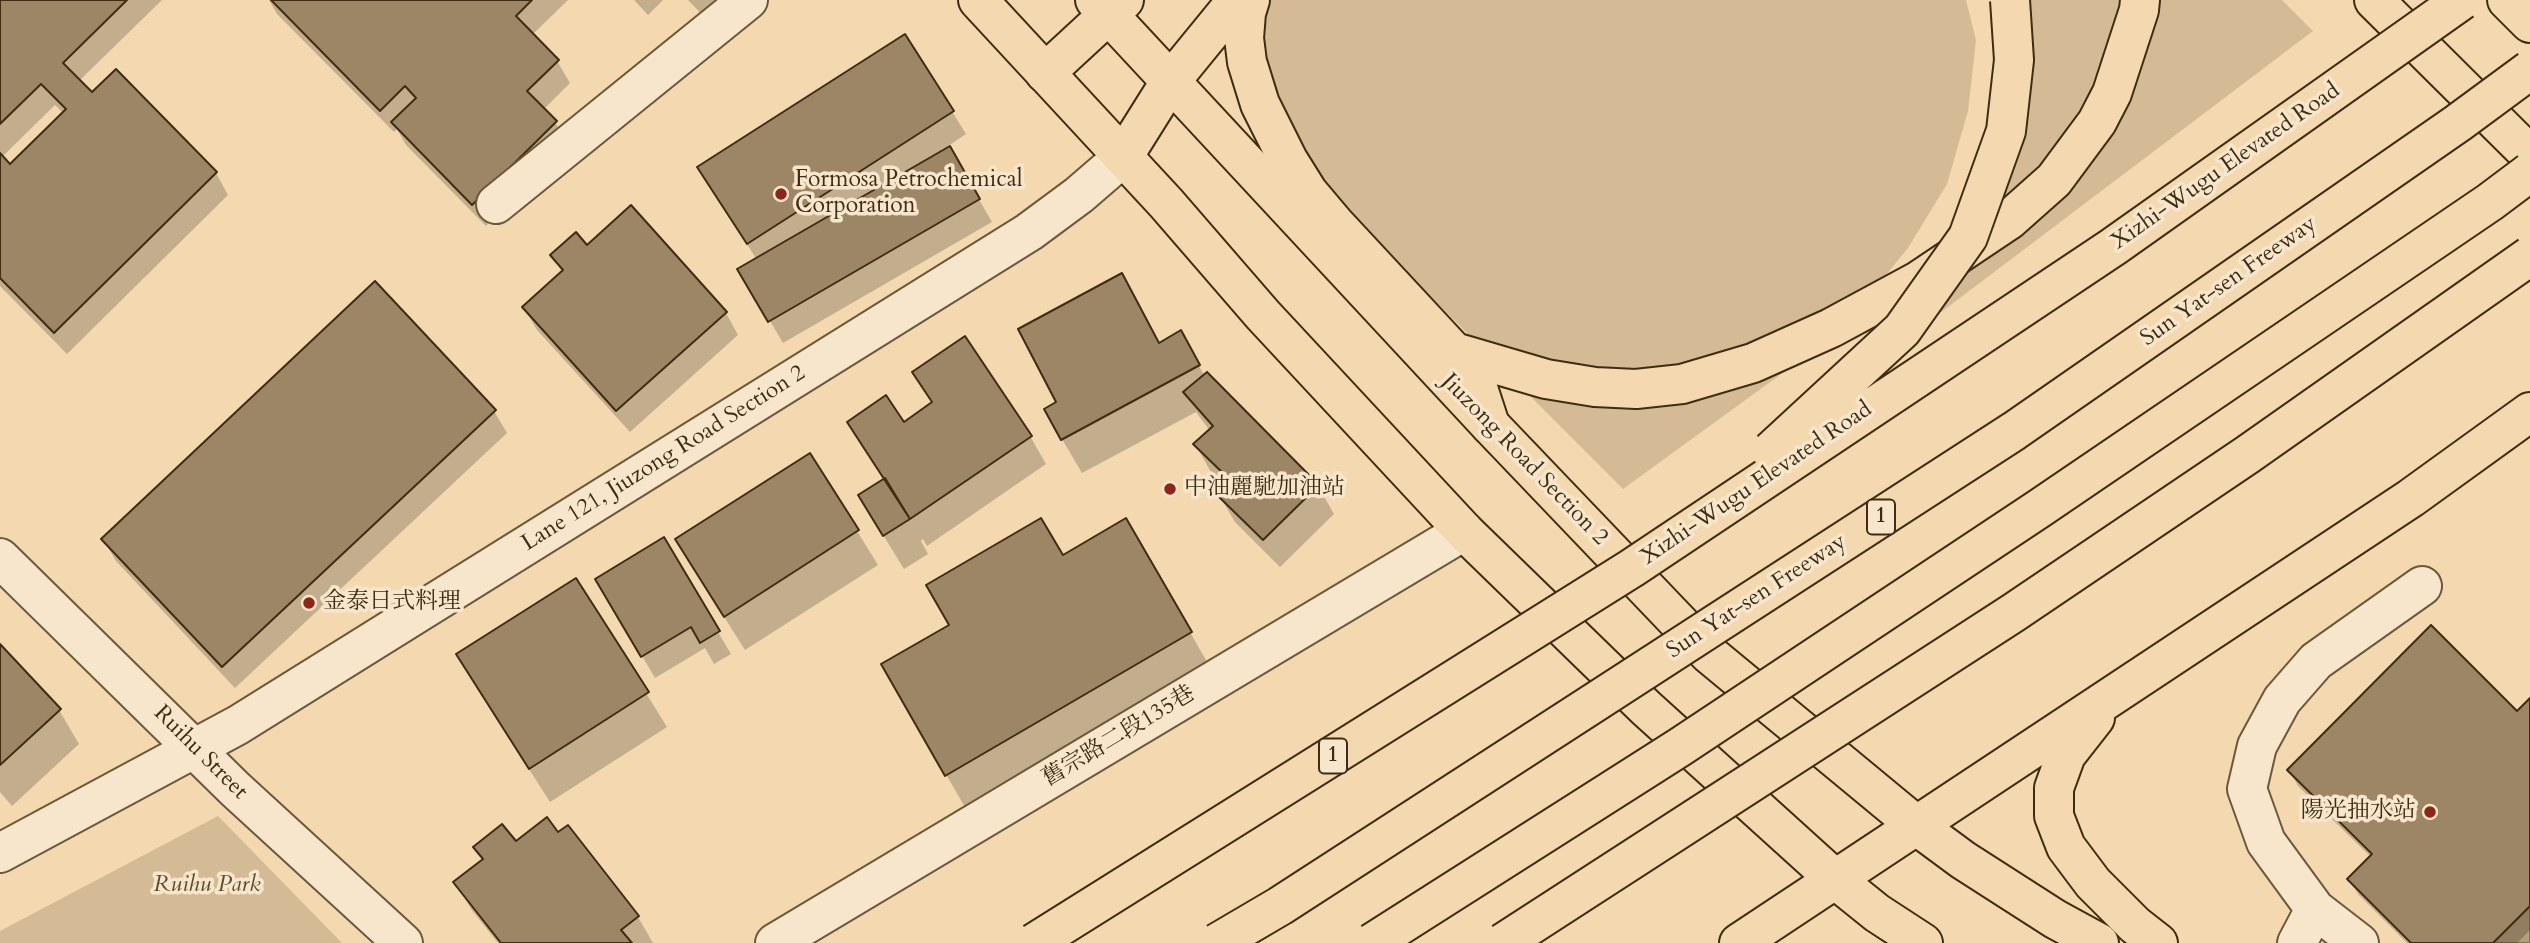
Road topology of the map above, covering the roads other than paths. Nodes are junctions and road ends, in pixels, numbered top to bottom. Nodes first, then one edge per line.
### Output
1 (748, 0) edge
2 (978, 0) edge
3 (1237, 0) edge
4 (1251, 0) edge
5 (2010, 0) edge
6 (2140, 0) edge
7 (2374, 0) edge
8 (2462, 0) edge
9 (2507, 0) edge
10 (1109, 5) edge
11 (2530, 23) edge
12 (2530, 70) edge
13 (1045, 73) junction
14 (1170, 82) junction
15 (2530, 155) edge
16 (1124, 158) junction
17 (2530, 172) edge
18 (496, 204) dead end
19 (2530, 256) edge
20 (1454, 352) junction
21 (2530, 412) edge
22 (1490, 425) junction
23 (1464, 531) junction
24 (0, 558) edge
25 (1632, 568) junction
26 (2422, 586) dead end
27 (2134, 680) junction
28 (195, 748) junction
29 (1917, 826) junction
30 (0, 853) edge
31 (1836, 880) junction
32 (2315, 909) junction
33 (403, 943) edge
34 (775, 943) edge
35 (1034, 943) edge
36 (1217, 943) edge
37 (1372, 943) edge
38 (1503, 943) edge
39 (1739, 943) edge
40 (1923, 943) edge
41 (2099, 943) edge
42 (2158, 943) edge
43 (2297, 943) edge
44 (2359, 943) edge

1 - 18 street
2 - 13 main road
3 - 14 main road
4 - 20 main road
5 - 25 main road, bridge
6 - 20 main road
7 - 15 main road
8 - 25 main road, Xizhi-Wugu Elevated Road / 1, bridge
9 - 11 main road
10 - 13 main road
10 - 14 main road, Jiuzong Road Section 2
12 - 36 main road, Sun Yat-sen Freeway / 1, bridge
13 - 16 main road
14 - 16 main road
14 - 22 main road, Jiuzong Road Section 2
16 - 23 main road
16 - 28 street, Lane 121, Jiuzong Road Section 2
17 - 37 main road, bridge
19 - 38 main road, bridge
20 - 22 main road
21 - 27 main road
22 - 29 main road, Jiuzong Road Section 2
23 - 31 main road
23 - 34 street, 舊宗路二段135巷
24 - 28 street, Ruihu Street
25 - 35 main road, Xizhi-Wugu Elevated Road / 1, bridge
26 - 32 street
27 - 29 main road
27 - 42 main road
28 - 30 street, Lane 121, Jiuzong Road Section 2
28 - 33 street, Ruihu Street
29 - 31 main road
29 - 41 main road, Jiuzong Road Section 2
31 - 39 main road
31 - 40 main road
32 - 43 street
32 - 44 street

